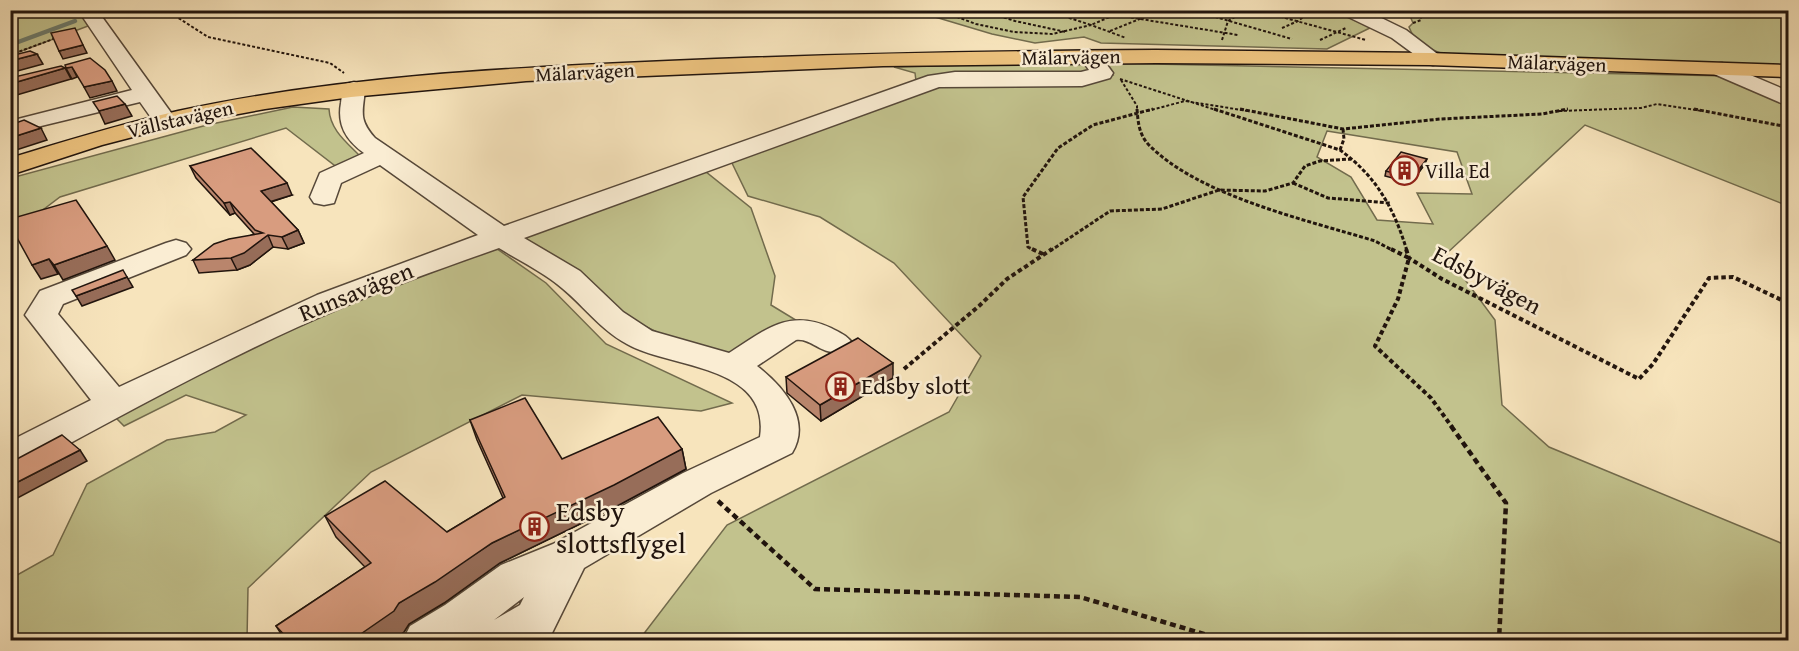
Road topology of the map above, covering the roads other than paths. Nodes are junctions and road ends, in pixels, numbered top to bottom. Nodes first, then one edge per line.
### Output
1 (91, 17) edge
2 (1348, 19) edge
3 (118, 54) junction
4 (96, 59) edge
5 (1433, 59) junction
6 (1104, 69) junction
7 (1722, 69) junction
8 (1788, 71) edge
9 (354, 89) junction
10 (146, 94) junction
11 (1788, 99) edge
12 (165, 121) junction
13 (10, 129) edge
14 (381, 155) junction
15 (10, 167) edge
16 (324, 197) dead end
17 (502, 237) junction
18 (177, 249) dead end
19 (836, 344) dead end
20 (734, 366) junction
21 (114, 404) junction
22 (10, 458) edge
23 (568, 556) junction
24 (458, 633) edge
25 (504, 640) edge

1 - 3 street
2 - 5 street
3 - 4 street
3 - 10 street
5 - 6 main road, Mälarvägen
5 - 7 main road, Mälarvägen
6 - 9 main road, Mälarvägen
6 - 17 street, Runsavägen
7 - 8 main road, Mälarvägen
7 - 11 street
9 - 12 main road, Vällstavägen
9 - 14 street
10 - 12 street
10 - 13 street
12 - 15 main road, Vällstavägen
14 - 16 street
14 - 17 street
17 - 20 street
17 - 21 street, Runsavägen
18 - 21 street
19 - 20 street
20 - 23 street
21 - 22 street, Runsavägen
23 - 24 street
23 - 25 street

